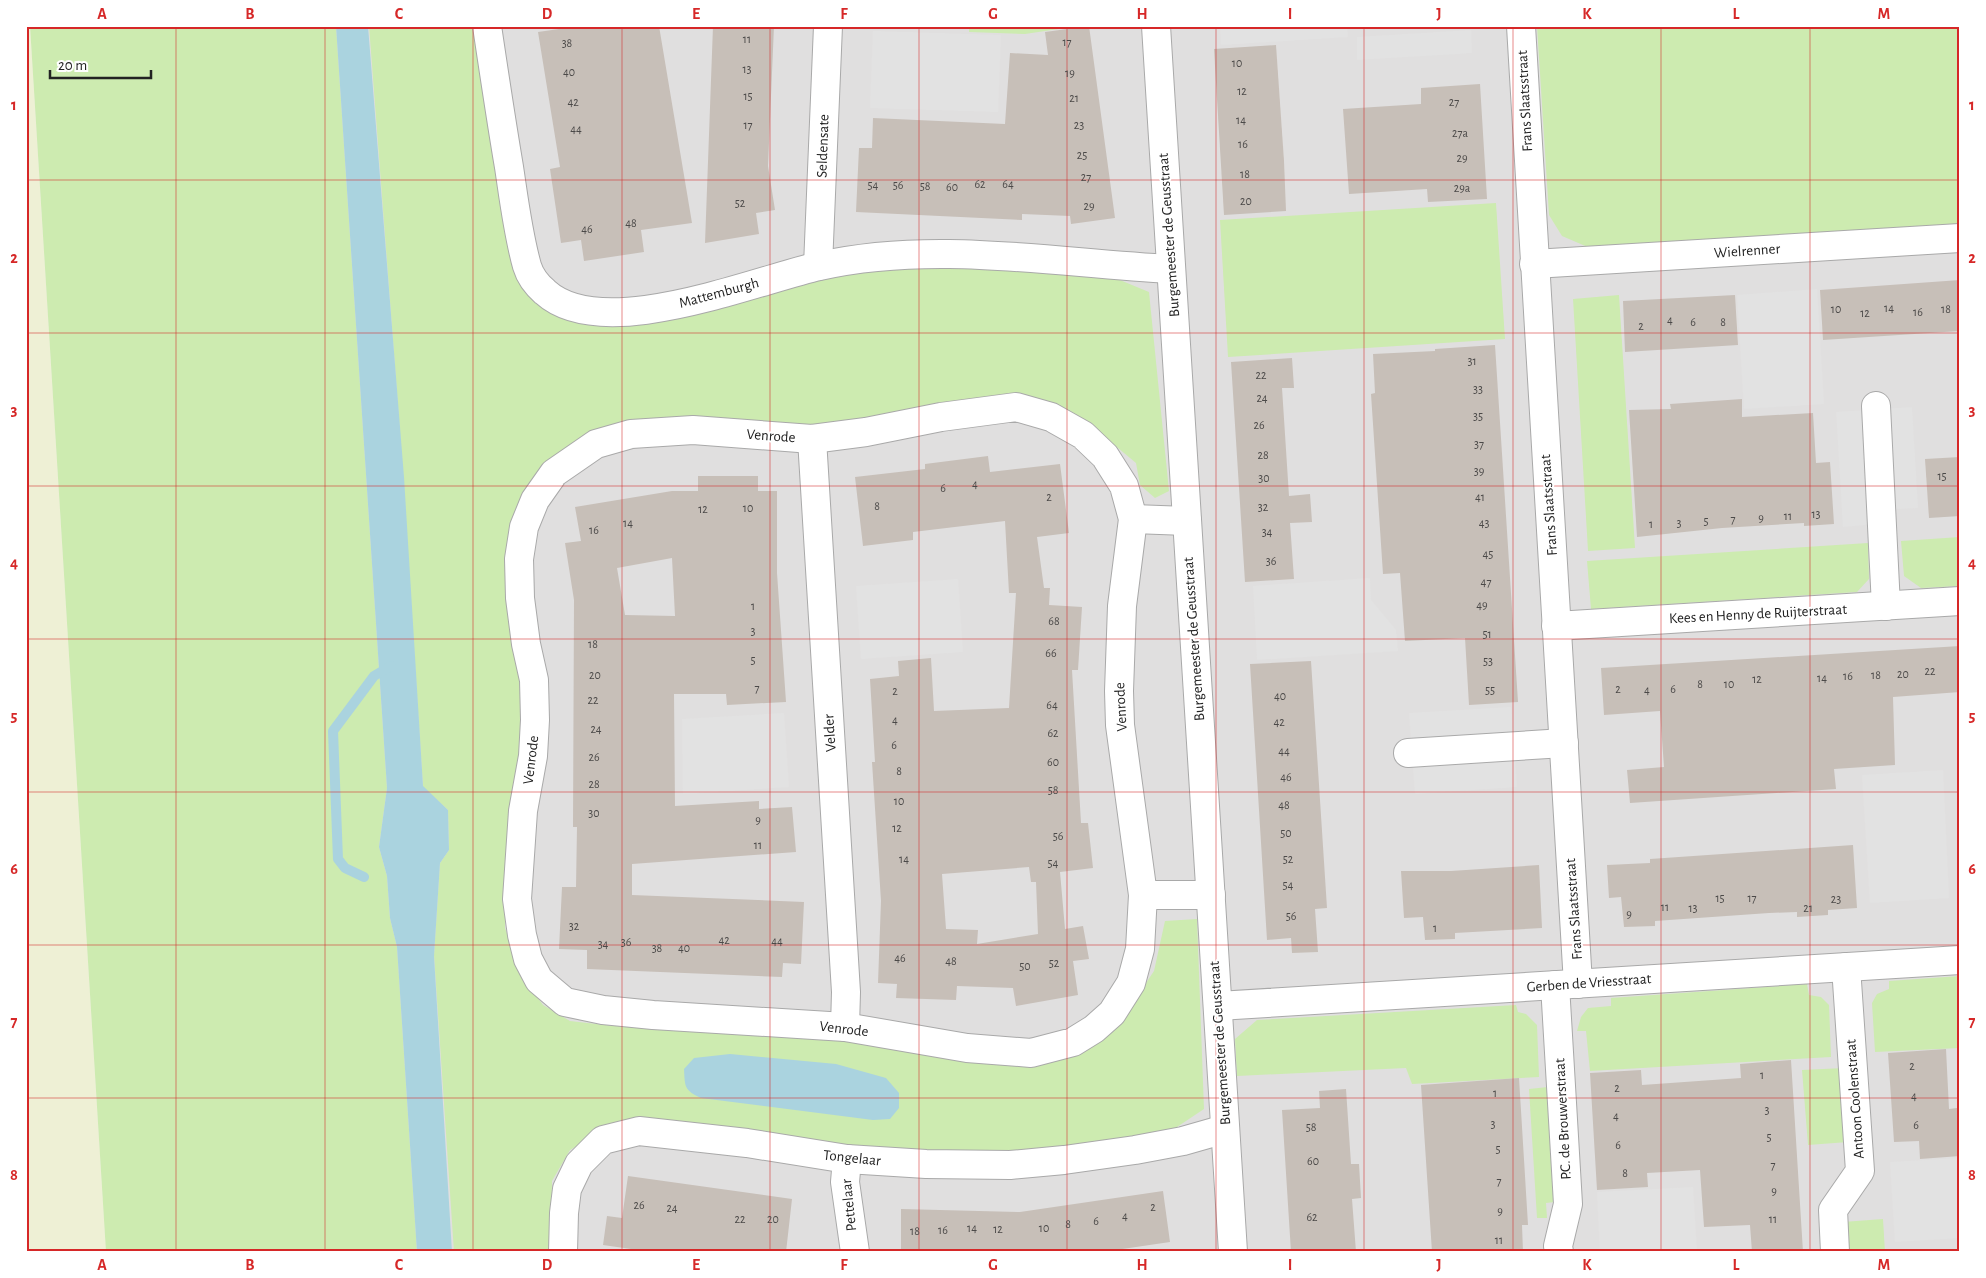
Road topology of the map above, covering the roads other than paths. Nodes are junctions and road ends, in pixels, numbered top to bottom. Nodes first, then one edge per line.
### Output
1 (487, 26) edge
2 (828, 26) edge
3 (1156, 26) edge
4 (1521, 26) edge
5 (1960, 238) edge
6 (1534, 264) junction
7 (818, 266) junction
8 (1171, 269) junction
9 (1876, 406) dead end
10 (812, 439) junction
11 (1133, 519) junction
12 (1187, 522) junction
13 (1960, 601) edge
14 (1886, 606) junction
15 (1556, 626) junction
16 (1564, 743) junction
17 (1408, 753) dead end
18 (1143, 895) junction
19 (1211, 895) junction
20 (1960, 960) edge
21 (1846, 967) junction
22 (1567, 984) junction
23 (1218, 1006) junction
24 (844, 1027) junction
25 (1225, 1129) junction
26 (847, 1159) junction
27 (563, 1252) edge
28 (855, 1252) edge
29 (1233, 1252) edge
30 (1559, 1252) edge
31 (1835, 1252) edge

1 - 7 street, Mattemburgh
2 - 7 street, Seldensate
3 - 8 street, Burgemeester de Geusstraat
4 - 6 street, Frans Slaatsstraat
5 - 6 street, Wielrenner
6 - 15 street, Frans Slaatsstraat
7 - 8 street, Mattemburgh
8 - 12 street, Burgemeester de Geusstraat
9 - 14 street
10 - 11 street, Venrode
10 - 24 street, Velder
10 - 24 street, Venrode
11 - 12 street
11 - 18 street, Venrode
12 - 19 street, Burgemeester de Geusstraat
13 - 14 street, Kees en Henny de Ruijterstraat
14 - 15 street, Kees en Henny de Ruijterstraat
15 - 16 street, Frans Slaatsstraat
16 - 17 street
16 - 22 street, Frans Slaatsstraat
18 - 19 street
18 - 24 street, Venrode
19 - 23 street, Burgemeester de Geusstraat
20 - 21 street, Gerben de Vriesstraat
21 - 22 street, Gerben de Vriesstraat
21 - 31 street, Antoon Coolenstraat
22 - 23 street, Gerben de Vriesstraat
22 - 30 street, P.C. de Brouwerstraat
23 - 25 street, Burgemeester de Geusstraat
25 - 26 street, Tongelaar
25 - 29 street, Burgemeester de Geusstraat
26 - 27 street, Tongelaar
26 - 28 street, Pettelaar

